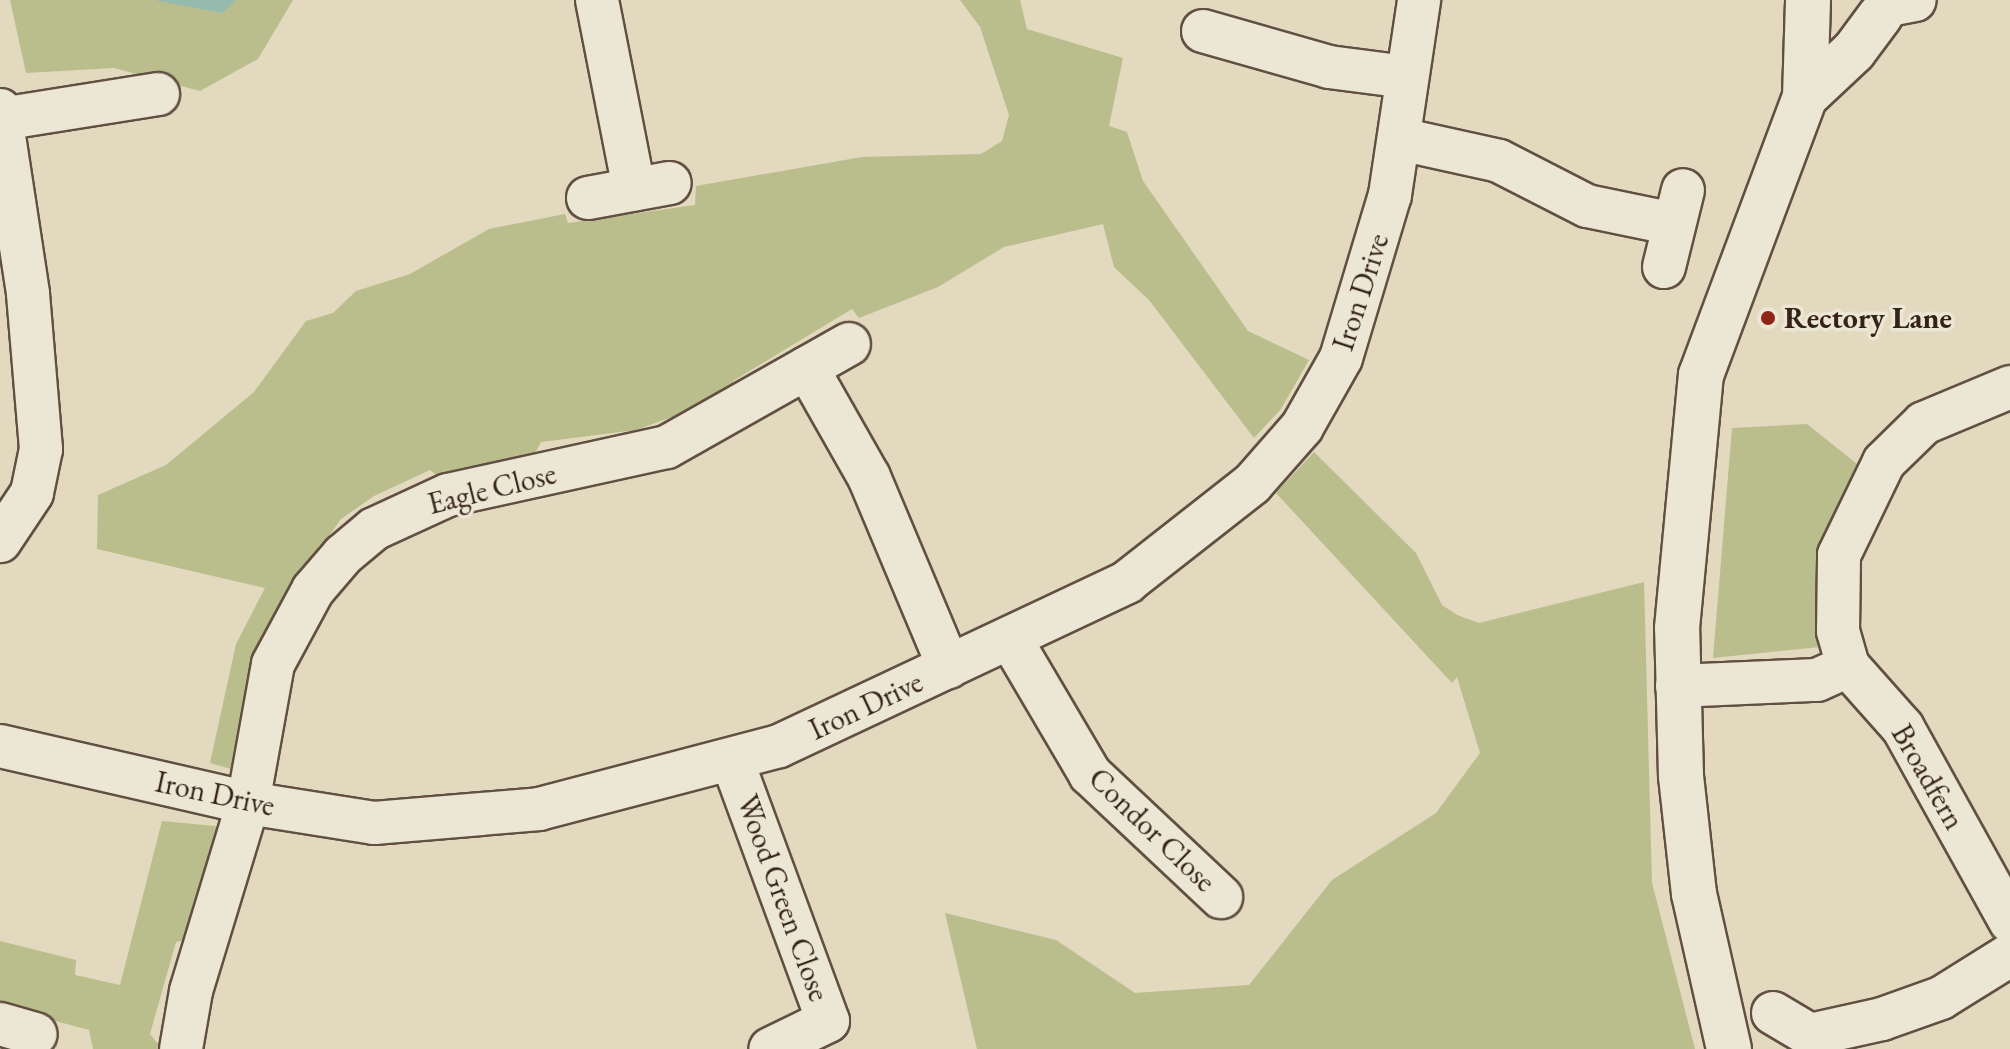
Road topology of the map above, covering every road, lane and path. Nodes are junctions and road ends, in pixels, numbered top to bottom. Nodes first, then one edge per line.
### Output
1 (597, 0) edge
2 (1419, 0) edge
3 (1808, 1) edge
4 (1897, 5) edge
5 (1203, 31) dead end
6 (1406, 77) junction
7 (158, 94) dead end
8 (1805, 97) junction
9 (1, 115) edge
10 (1400, 139) junction
11 (588, 198) dead end
12 (1664, 267) dead end
13 (849, 344) dead end
14 (807, 368) junction
15 (2010, 387) edge
16 (0, 541) edge
17 (1010, 638) junction
18 (1848, 666) junction
19 (949, 667) junction
20 (1677, 686) junction
21 (0, 746) edge
22 (732, 760) junction
23 (248, 803) junction
24 (1221, 897) dead end
25 (2010, 921) edge
26 (2010, 955) edge
27 (1773, 1013) dead end
28 (1808, 1042) edge
29 (181, 1049) edge
30 (770, 1049) edge
31 (1729, 1049) edge

1 - 11 street
2 - 6 street, Iron Drive
3 - 4 main road
3 - 8 main road
4 - 8 main road
5 - 6 street
6 - 10 street, Iron Drive
7 - 9 street
8 - 20 main road
9 - 16 street
10 - 12 street
10 - 17 street, Iron Drive
13 - 14 street, Eagle Close
14 - 19 street
14 - 23 street, Eagle Close
15 - 18 street
17 - 19 street, Iron Drive
17 - 24 street, Condor Close
18 - 20 street
18 - 25 street, Broadfern
19 - 22 street, Iron Drive
20 - 31 main road
21 - 23 street, Iron Drive
22 - 23 street, Iron Drive
22 - 30 street, Wood Green Close
23 - 29 street, Eagle Close
26 - 28 street
27 - 28 street

